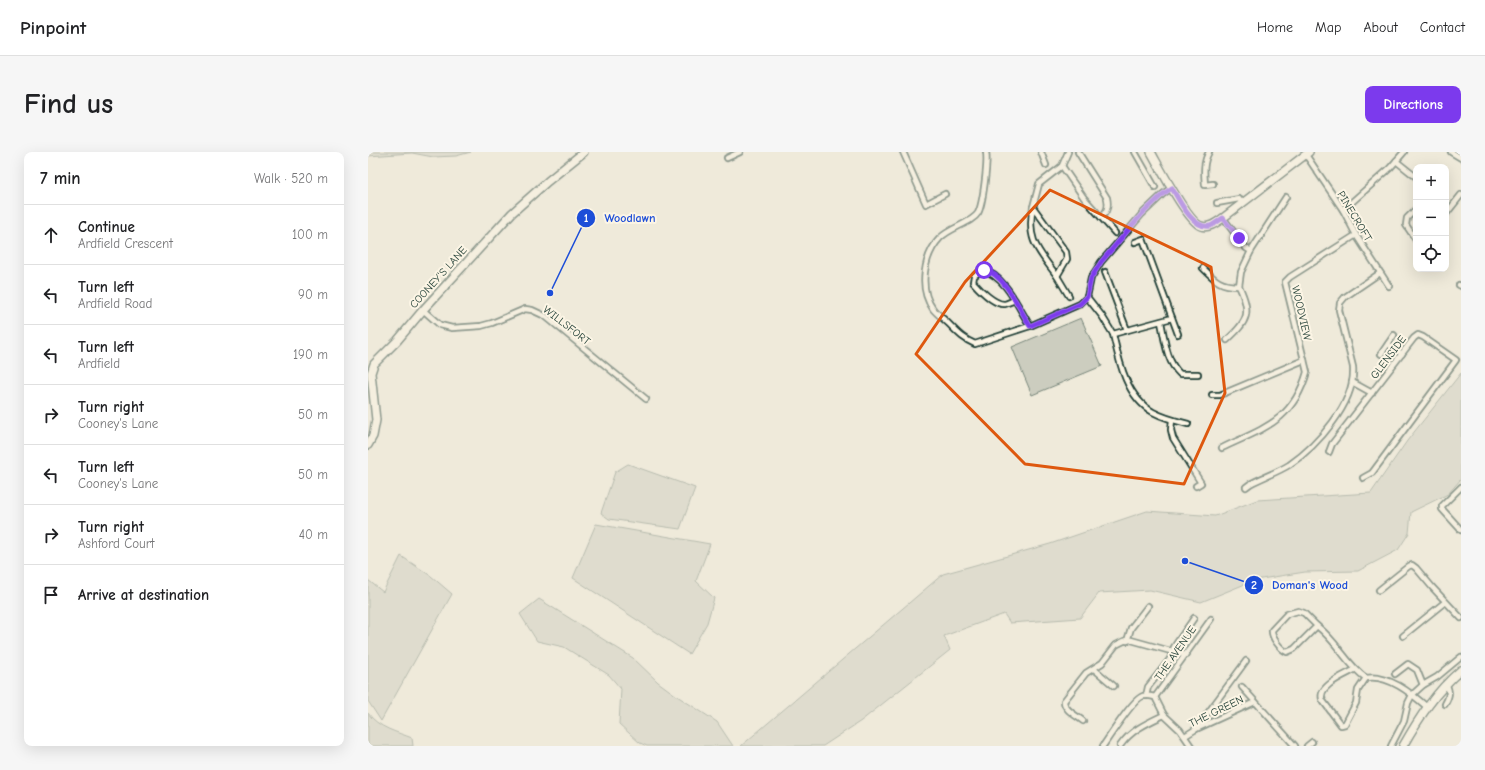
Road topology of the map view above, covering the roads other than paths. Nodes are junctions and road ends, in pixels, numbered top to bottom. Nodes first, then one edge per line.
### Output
1 (584, 152) edge
2 (740, 152) edge
3 (986, 152) edge
4 (1041, 152) edge
5 (1068, 152) edge
6 (1078, 152) edge
7 (1135, 152) edge
8 (1151, 152) edge
9 (1209, 152) edge
10 (1404, 152) edge
11 (1451, 152) edge
12 (906, 153) edge
13 (1308, 153) edge
14 (726, 158) dead end
15 (1461, 158) edge
16 (1396, 161) junction
17 (1046, 165) dead end
18 (1062, 166) junction
19 (1413, 175) edge
20 (1213, 184) dead end
21 (1155, 187) dead end
22 (1172, 188) junction
23 (945, 194) dead end
24 (1461, 195) edge
25 (1286, 197) dead end
26 (1217, 203) dead end
27 (1242, 203) junction
28 (1033, 207) junction
29 (1343, 210) junction
30 (1449, 210) edge
31 (1413, 212) edge
32 (1101, 217) junction
33 (1223, 218) junction
34 (1115, 233) dead end
35 (1413, 235) edge
36 (1356, 236) junction
37 (1135, 242) dead end
38 (1251, 251) junction
39 (1203, 268) dead end
40 (1105, 272) dead end
41 (1380, 273) junction
42 (1057, 276) junction
43 (1239, 286) junction
44 (1389, 286) dead end
45 (1069, 296) dead end
46 (1087, 297) junction
47 (1015, 300) junction
48 (422, 310) junction
49 (1172, 318) junction
50 (1161, 322) junction
51 (1030, 326) junction
52 (1127, 330) junction
53 (1113, 334) junction
54 (1178, 334) dead end
55 (1394, 335) dead end
56 (1227, 340) dead end
57 (1388, 344) junction
58 (1381, 354) dead end
59 (1402, 354) junction
60 (1461, 357) edge
61 (1304, 360) junction
62 (1456, 360) junction
63 (1198, 374) dead end
64 (1352, 382) junction
65 (1372, 393) junction
66 (1212, 395) dead end
67 (646, 399) dead end
68 (1172, 420) junction
69 (1188, 424) dead end
70 (368, 445) edge
71 (1222, 448) dead end
72 (1329, 452) dead end
73 (1363, 478) dead end
74 (1196, 486) dead end
75 (1246, 487) dead end
76 (1461, 487) edge
77 (1461, 530) edge
78 (1379, 590) dead end
79 (1445, 602) junction
80 (1148, 606) dead end
81 (1194, 618) dead end
82 (1461, 618) edge
83 (1210, 619) dead end
84 (1317, 626) junction
85 (1403, 636) dead end
86 (1127, 641) junction
87 (1173, 651) junction
88 (1185, 655) junction
89 (1461, 657) edge
90 (1246, 661) dead end
91 (1094, 669) junction
92 (1354, 670) junction
93 (1461, 670) edge
94 (1395, 674) dead end
95 (1366, 678) junction
96 (1446, 683) junction
97 (1423, 685) junction
98 (1114, 686) dead end
99 (1242, 687) dead end
100 (1412, 695) junction
101 (1144, 696) junction
102 (1155, 697) junction
103 (1255, 702) junction
104 (1445, 704) dead end
105 (1427, 707) junction
106 (1164, 715) junction
107 (1083, 721) dead end
108 (1196, 729) junction
109 (1185, 736) junction
110 (1312, 742) dead end
111 (1103, 746) edge
112 (1120, 746) edge
113 (1191, 746) edge
114 (1295, 746) edge
115 (1307, 746) edge
116 (1390, 746) edge
117 (1403, 746) edge

1 - 48 street, COONEY'S LANE
2 - 14 street
3 - 51 street
4 - 17 street
5 - 18 street
6 - 32 street
7 - 21 street
8 - 22 street
9 - 20 street
10 - 16 street
11 - 15 street
12 - 23 street
13 - 27 street
13 - 29 street, PINECROFT
16 - 19 street
16 - 29 street
18 - 28 street
18 - 32 street
22 - 33 street
22 - 46 street
24 - 30 street
25 - 38 street
26 - 27 street
27 - 33 street
28 - 42 street
28 - 42 street
29 - 36 street, PINECROFT
31 - 35 street
32 - 34 street
33 - 38 street
36 - 41 street, PINECROFT
36 - 61 street, WOODVIEW
37 - 49 street
38 - 43 street
39 - 43 street
40 - 52 street
41 - 44 street, PINECROFT
41 - 64 street
42 - 45 street
43 - 56 street
46 - 51 street
46 - 53 street
47 - 47 street
47 - 51 street
48 - 67 street, WILLSFORT
48 - 70 street, COONEY'S LANE
49 - 50 street
49 - 54 street
50 - 52 street
50 - 63 street
52 - 53 street
53 - 68 street
55 - 57 street
57 - 58 street
57 - 59 street
59 - 62 street, GLENSIDE
59 - 65 street, GLENSIDE
60 - 62 street
61 - 66 street
61 - 71 street
62 - 73 street
64 - 65 street
64 - 75 street
65 - 72 street, GLENSIDE
68 - 69 street
68 - 74 street
76 - 77 street
78 - 79 street
79 - 82 street
79 - 85 street
80 - 86 street
81 - 87 street
83 - 88 street, THE AVENUE
84 - 84 street
84 - 92 street
86 - 87 street
86 - 91 street
87 - 88 street
87 - 101 street
88 - 102 street, THE AVENUE
89 - 97 street
90 - 108 street
91 - 98 street
91 - 107 street
92 - 95 street
92 - 95 street
93 - 96 street
94 - 97 street
95 - 100 street
96 - 104 street
96 - 105 street
97 - 100 street
99 - 103 street
100 - 105 street
100 - 116 street
101 - 102 street
101 - 111 street
102 - 106 street
103 - 108 street, THE GREEN
103 - 114 street
105 - 117 street
106 - 109 street
106 - 112 street
108 - 109 street, THE GREEN
109 - 113 street
110 - 115 street

